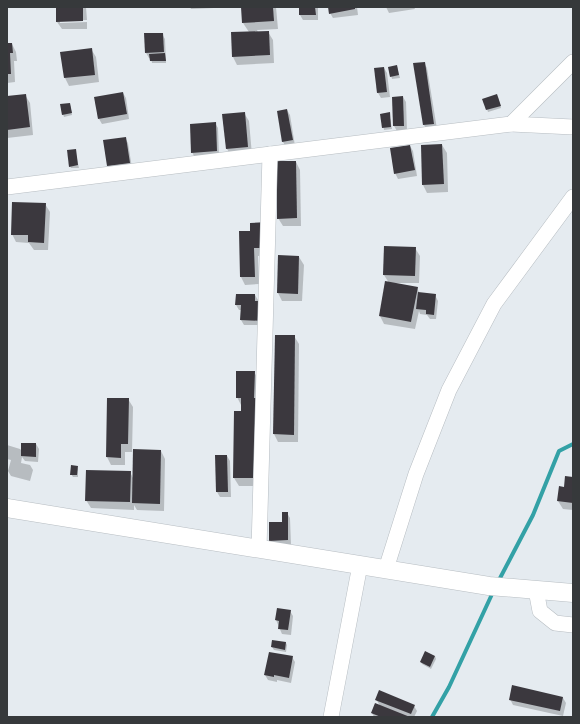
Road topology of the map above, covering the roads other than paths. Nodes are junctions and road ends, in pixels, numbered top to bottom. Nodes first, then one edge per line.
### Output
1 (573, 62) edge
2 (511, 124) junction
3 (573, 127) edge
4 (270, 154) junction
5 (7, 187) edge
6 (573, 197) edge
7 (7, 508) edge
8 (259, 549) junction
9 (360, 565) junction
10 (386, 569) junction
11 (536, 590) junction
12 (573, 593) edge
13 (573, 625) edge
14 (331, 717) edge

1 - 2 street
2 - 3 street
2 - 4 street
4 - 5 street
4 - 8 street
6 - 10 street
7 - 8 street
8 - 9 street
9 - 10 street
9 - 14 street
10 - 11 street
11 - 12 street
11 - 13 street

